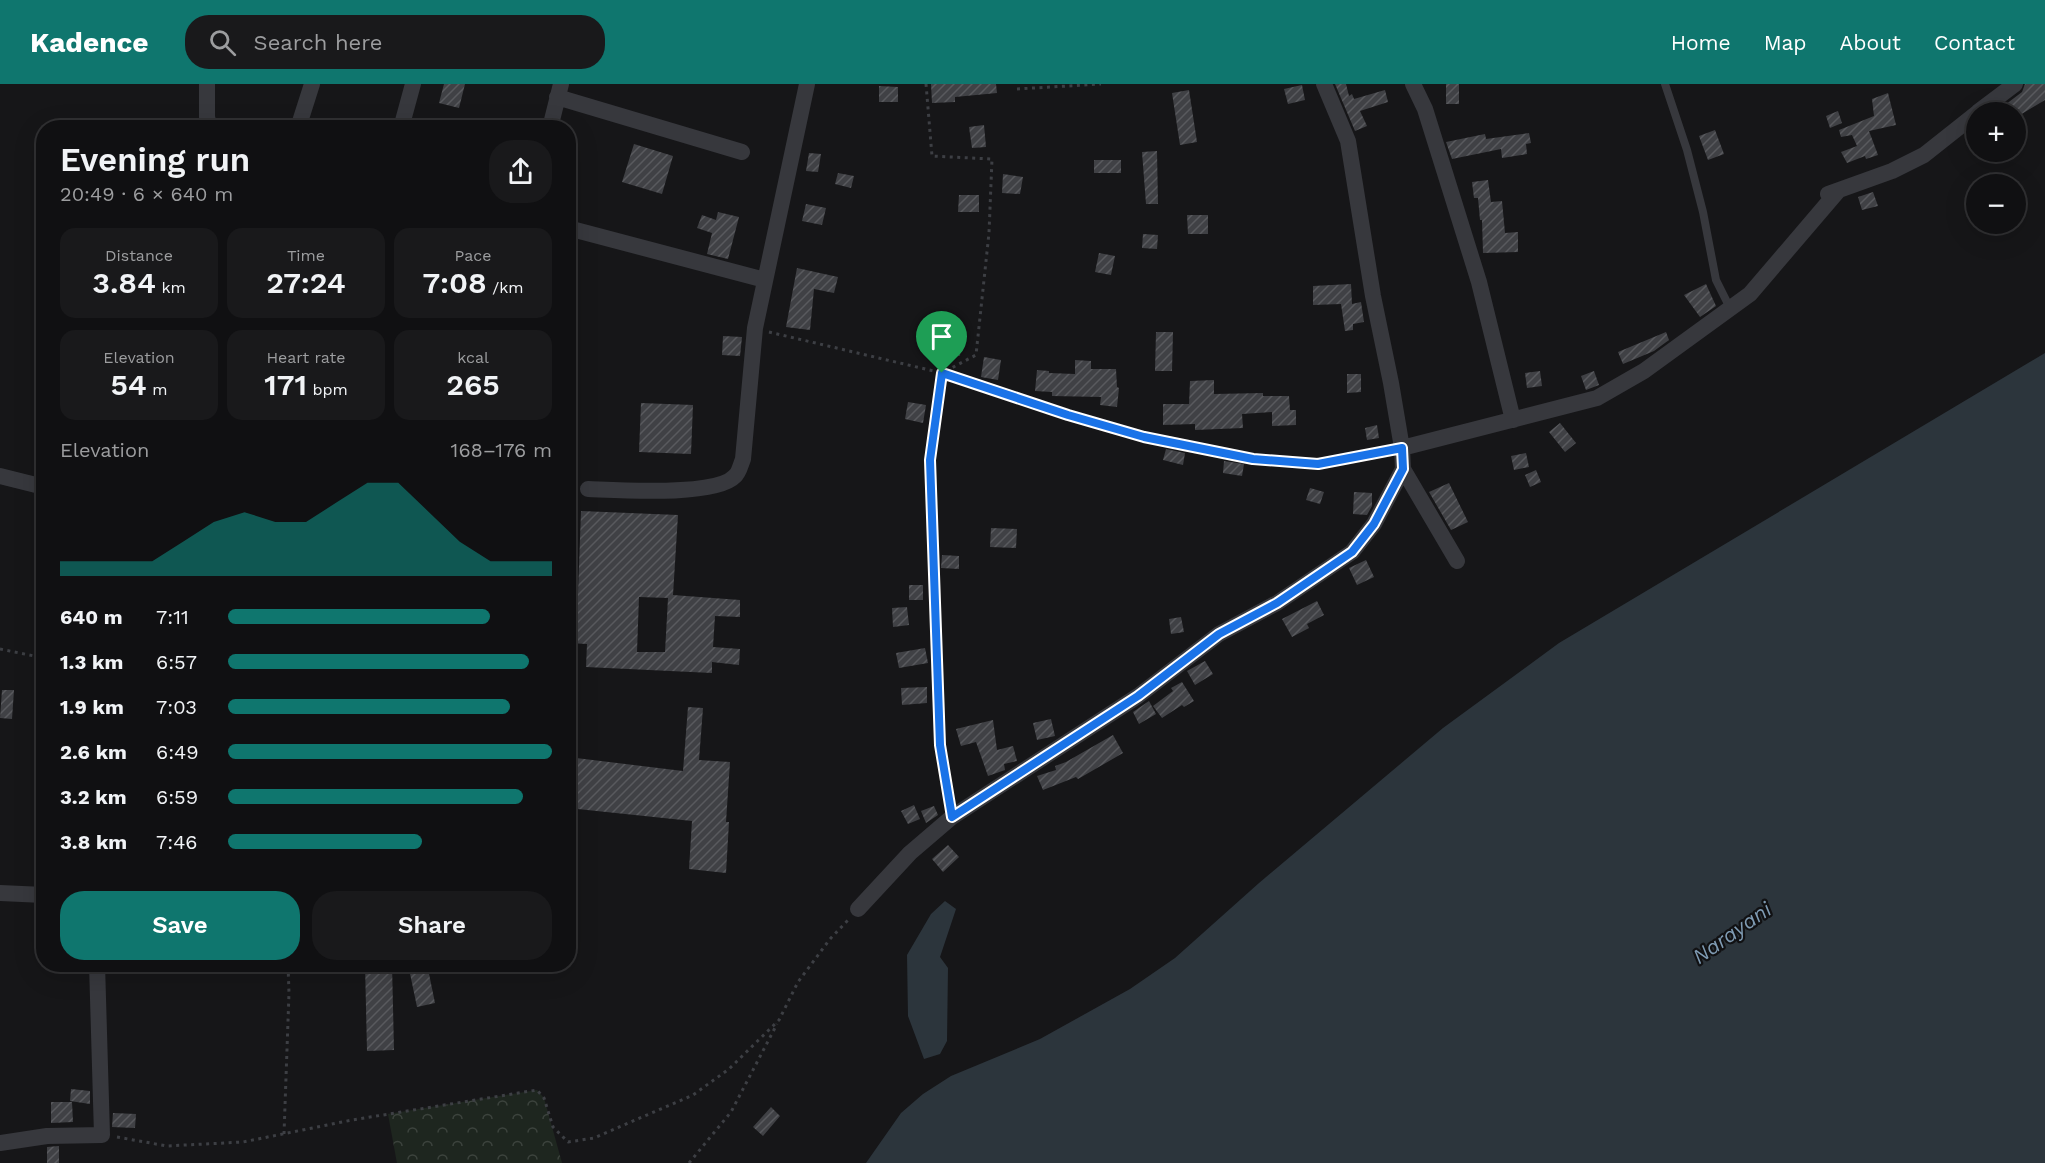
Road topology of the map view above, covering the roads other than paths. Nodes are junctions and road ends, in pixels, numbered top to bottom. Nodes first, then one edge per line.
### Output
1 (207, 84) edge
2 (312, 84) edge
3 (412, 84) edge
4 (807, 84) edge
5 (1324, 84) edge
6 (1413, 84) edge
7 (1665, 84) edge
8 (2015, 84) edge
9 (559, 91) edge
10 (1992, 102) edge
11 (208, 120) edge
12 (301, 120) edge
13 (403, 120) edge
14 (552, 120) edge
15 (1966, 123) edge
16 (742, 152) dead end
17 (576, 230) edge
18 (765, 280) junction
19 (1730, 308) junction
20 (1513, 420) junction
21 (1402, 448) junction
22 (1403, 469) junction
23 (0, 476) edge
24 (36, 485) edge
25 (588, 489) dead end
26 (1457, 561) dead end
27 (0, 893) edge
28 (36, 895) edge
29 (858, 909) road end
30 (97, 972) edge
31 (0, 1143) edge

1 - 11 street
2 - 12 street
3 - 13 street
4 - 18 street
5 - 21 street
6 - 20 street
7 - 19 lane
8 - 10 street
9 - 14 street
9 - 16 street
15 - 19 street
17 - 18 street
18 - 25 street
19 - 20 street
20 - 21 street
21 - 22 street
22 - 26 street
22 - 29 street
23 - 24 street
27 - 28 street
30 - 31 street

